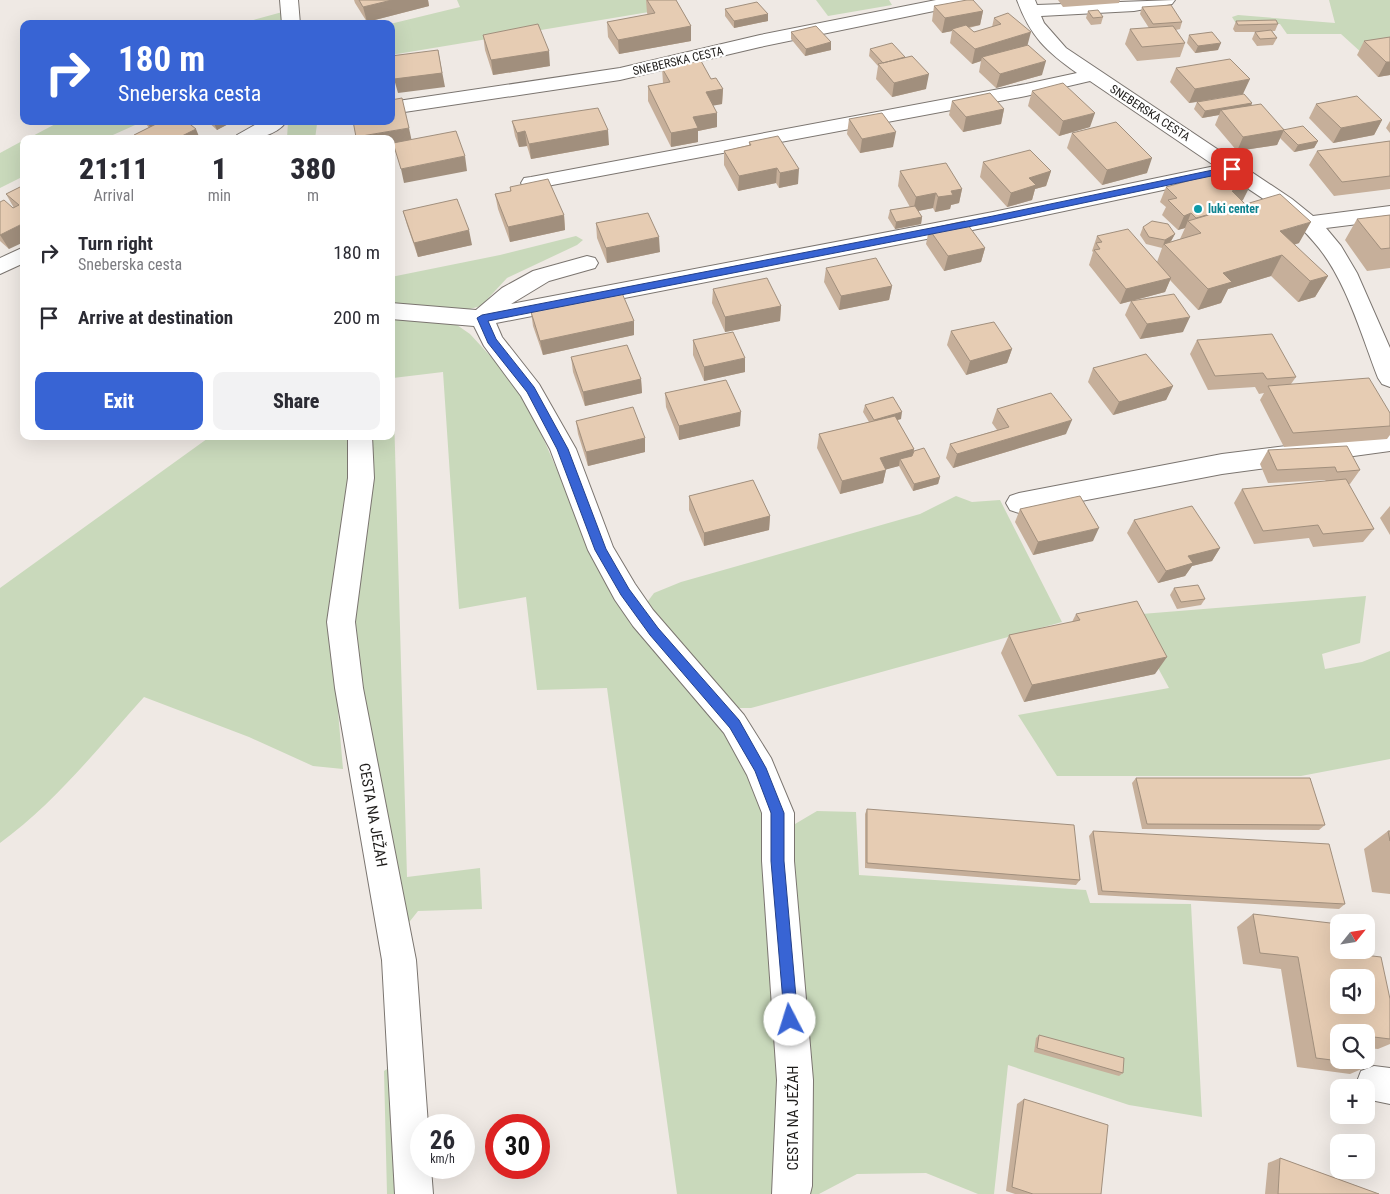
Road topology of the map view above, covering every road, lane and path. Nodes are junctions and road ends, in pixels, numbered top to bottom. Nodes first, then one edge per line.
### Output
1 (289, 0) edge
2 (963, 0) edge
3 (1166, 0) edge
4 (1028, 6) edge
5 (291, 20) edge
6 (1092, 75) junction
7 (395, 107) edge
8 (270, 125) edge
9 (251, 135) edge
10 (1232, 169) junction
11 (531, 183) edge
12 (1390, 213) edge
13 (1310, 224) junction
14 (20, 256) edge
15 (587, 263) dead end
16 (0, 267) edge
17 (395, 311) edge
18 (482, 318) junction
19 (1390, 378) edge
20 (360, 440) edge
21 (1390, 442) edge
22 (1019, 503) dead end
23 (414, 1194) edge
24 (791, 1194) edge

1 - 5 street
2 - 7 street, SNEBERSKA CESTA
3 - 4 street
4 - 6 street, SNEBERSKA CESTA
6 - 10 street, SNEBERSKA CESTA
6 - 11 street
8 - 9 street
10 - 13 street, SNEBERSKA CESTA
10 - 18 street
12 - 13 street
13 - 19 street, SNEBERSKA CESTA
14 - 16 street
15 - 18 street
17 - 18 street
18 - 24 street, CESTA NA JEŽAH
20 - 23 street, CESTA NA JEŽAH
21 - 22 street

